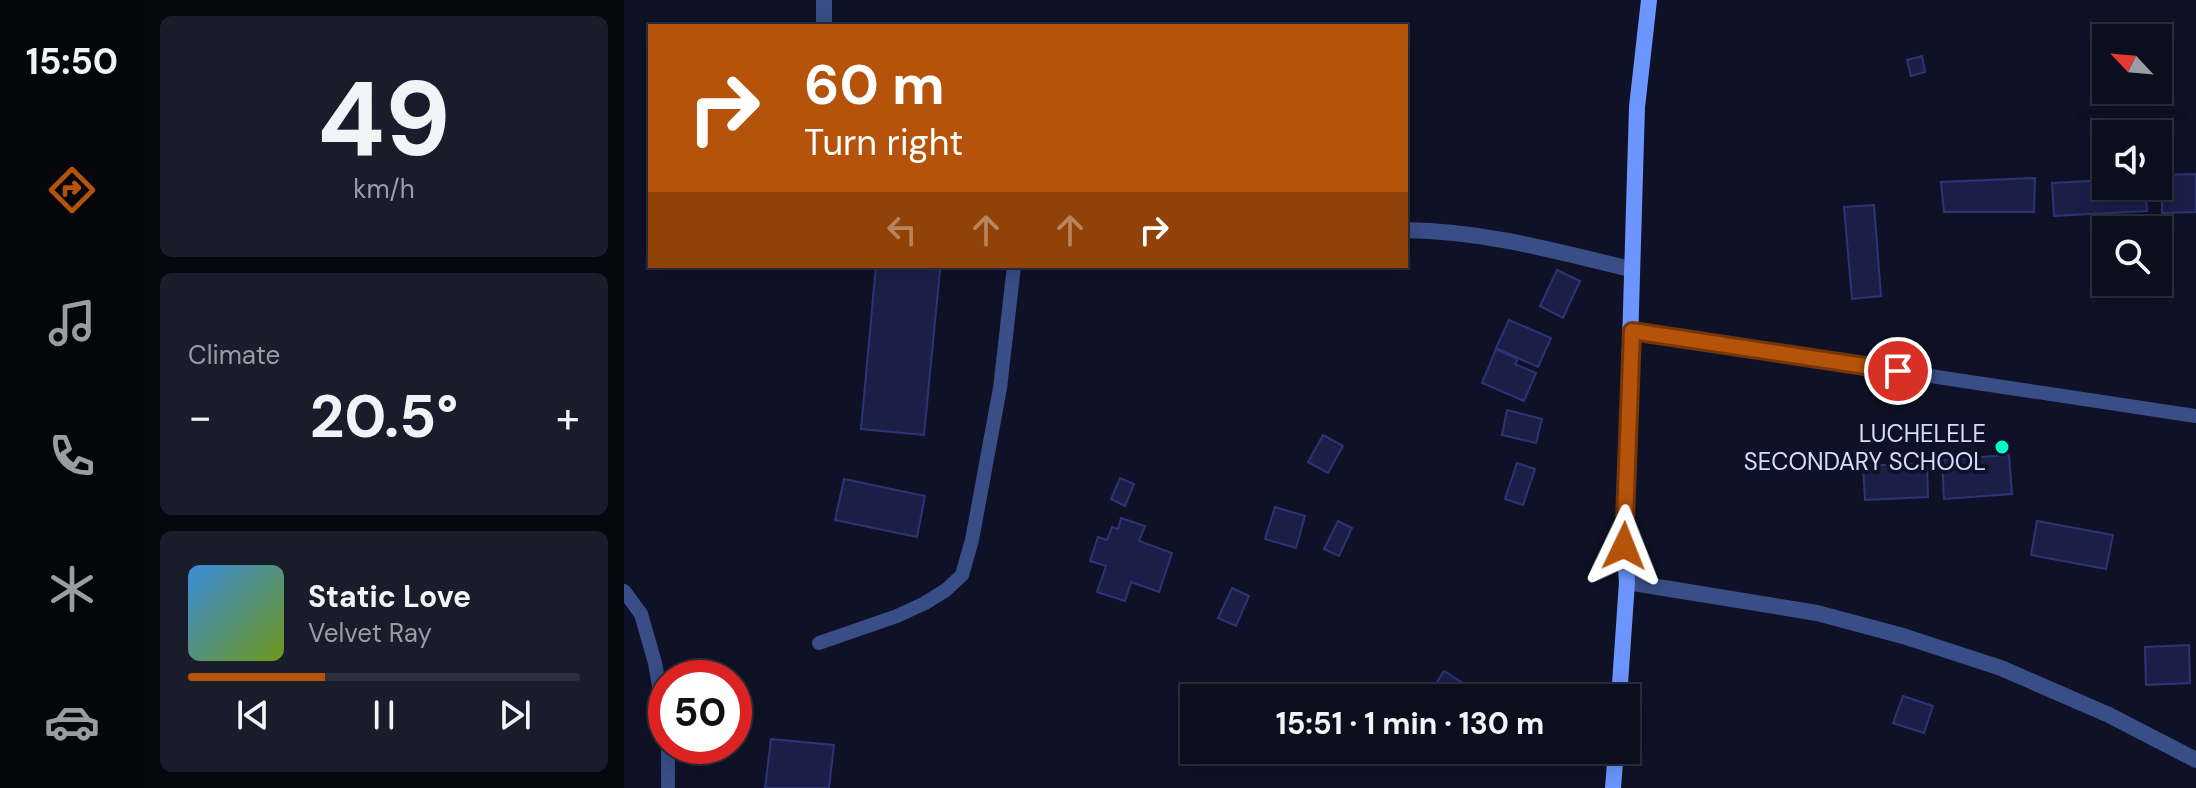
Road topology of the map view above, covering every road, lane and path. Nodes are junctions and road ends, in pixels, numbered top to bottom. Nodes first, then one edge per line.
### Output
1 (824, 0) edge
2 (1649, 0) edge
3 (824, 24) edge
4 (1408, 230) edge
5 (1014, 268) edge
6 (1630, 269) junction
7 (1632, 331) junction
8 (2196, 416) edge
9 (1627, 582) junction
10 (624, 591) edge
11 (819, 643) dead end
12 (654, 660) edge
13 (1620, 684) edge
14 (2196, 760) edge
15 (668, 764) edge
16 (1615, 764) edge
17 (668, 788) edge
18 (1613, 788) edge

1 - 3 street
2 - 6 main road
4 - 6 street
5 - 11 lane
6 - 7 main road
7 - 8 lane
7 - 9 main road
9 - 13 main road
9 - 14 street
10 - 12 lane
15 - 17 lane
16 - 18 main road

